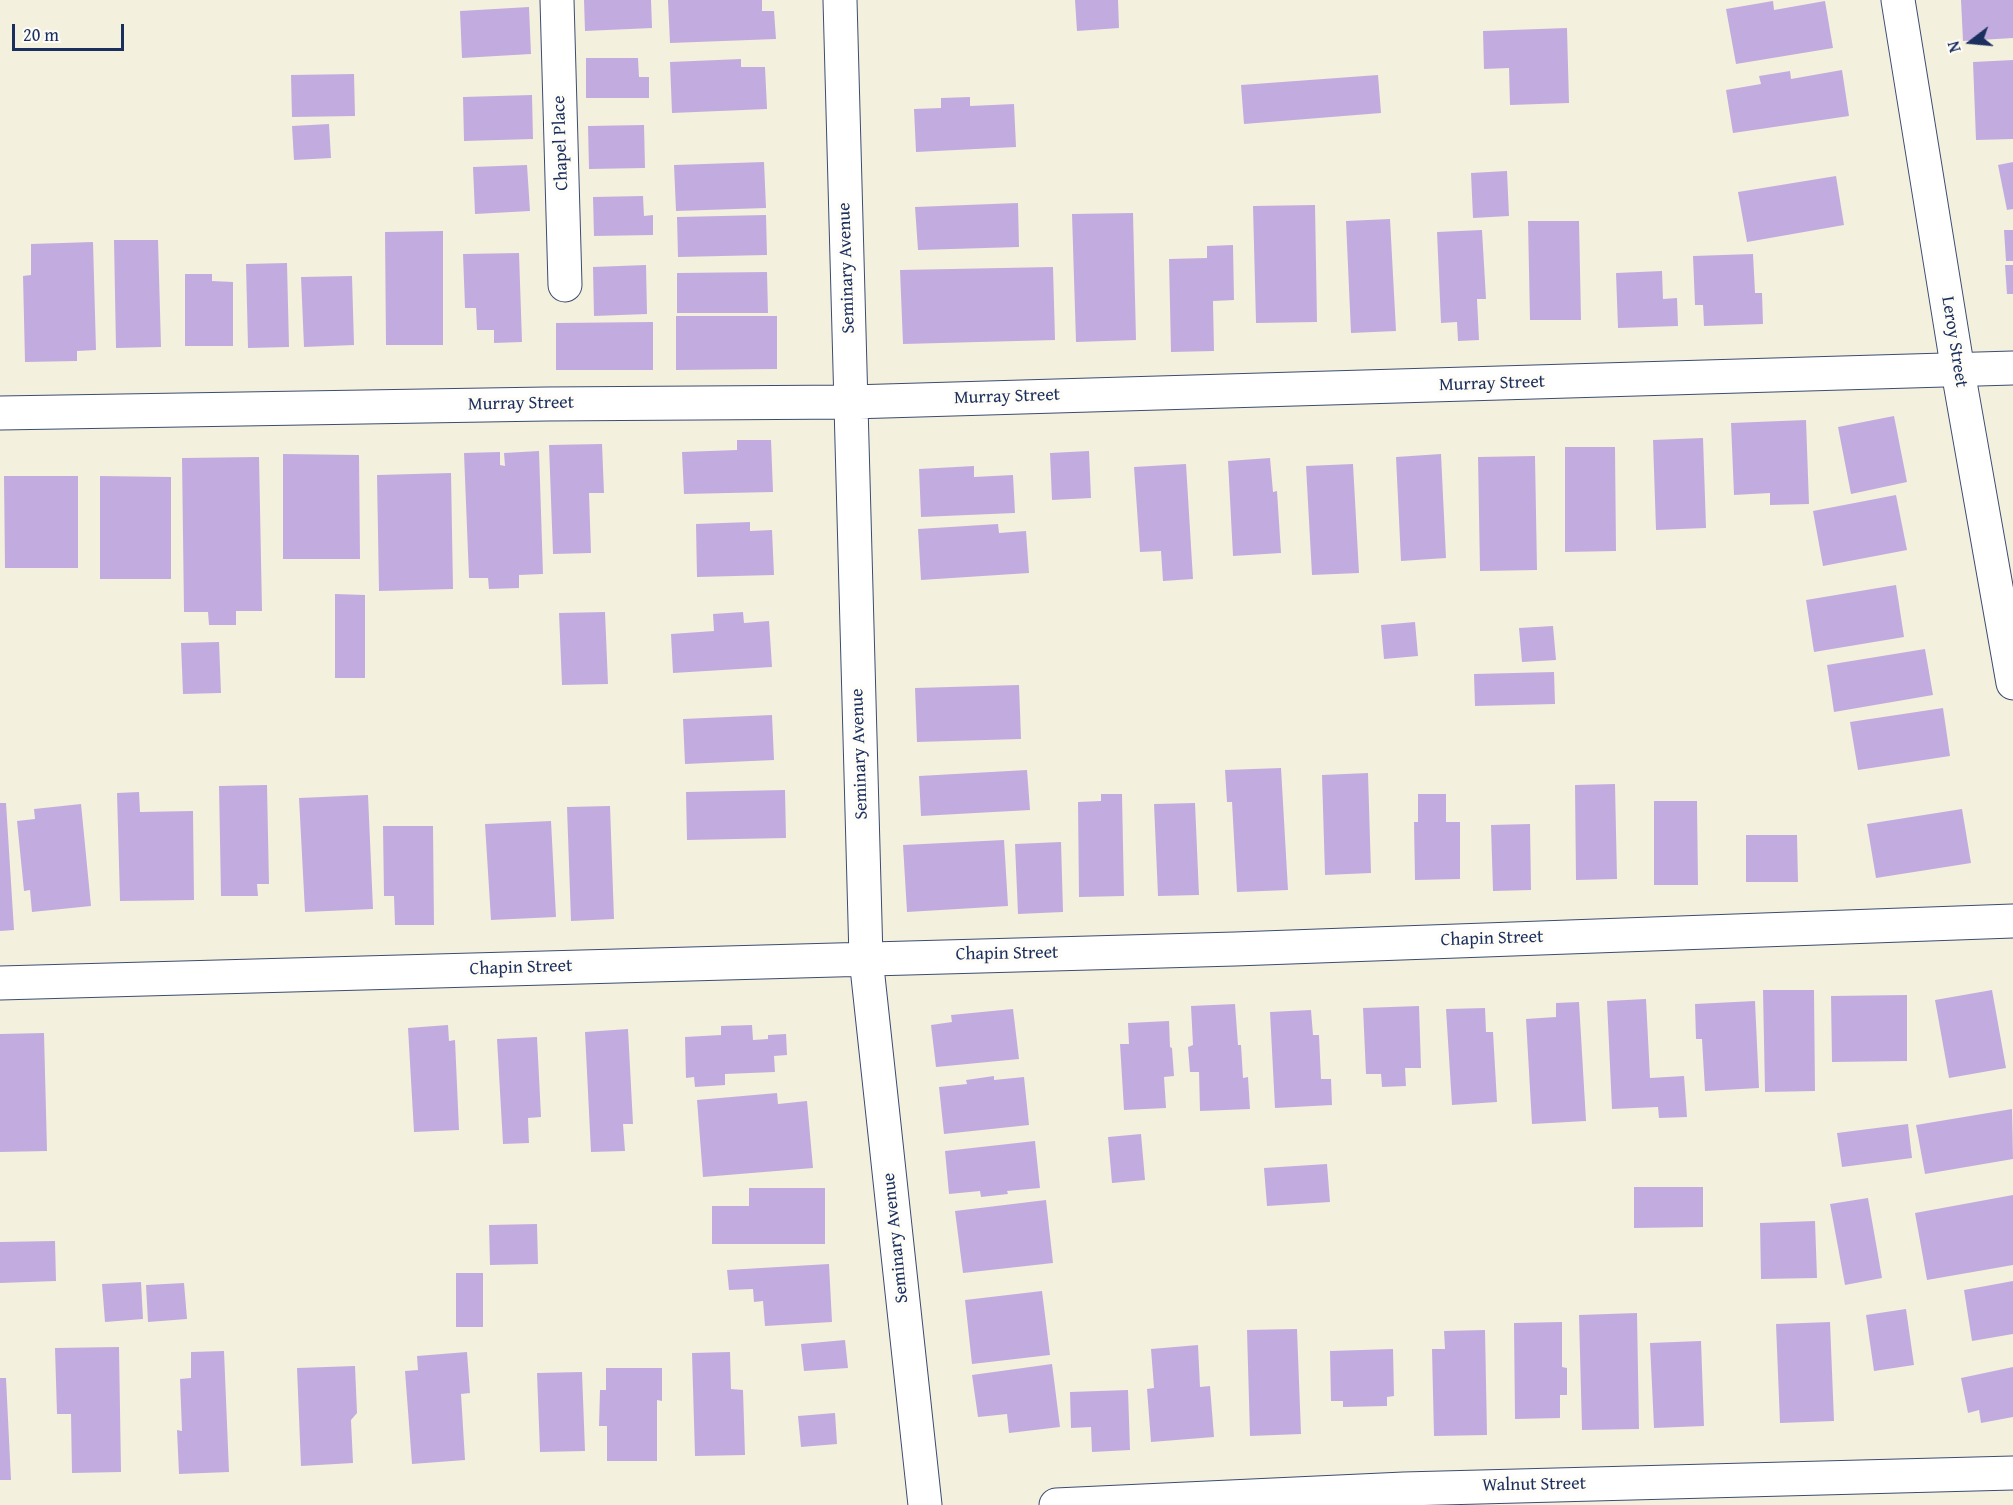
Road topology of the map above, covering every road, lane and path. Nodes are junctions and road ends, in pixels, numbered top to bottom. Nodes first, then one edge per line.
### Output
1 (557, 0) edge
2 (840, 0) edge
3 (1898, 0) edge
4 (565, 285) dead end
5 (2013, 368) edge
6 (1958, 371) junction
7 (851, 402) junction
8 (0, 413) edge
9 (2013, 683) edge
10 (2013, 921) edge
11 (866, 958) junction
12 (0, 983) edge
13 (2013, 1473) edge
14 (1405, 1497) edge
15 (925, 1505) edge
16 (1056, 1505) edge

1 - 4 street, Chapel Place
2 - 7 street, Seminary Avenue
3 - 6 street, Leroy Street
5 - 6 street, Murray Street
6 - 7 street, Murray Street
6 - 9 street, Leroy Street
7 - 8 street, Murray Street
7 - 11 street, Seminary Avenue
10 - 11 street, Chapin Street
11 - 12 street, Chapin Street
11 - 15 street, Seminary Avenue
13 - 14 street, Walnut Street
14 - 16 street, Walnut Street

